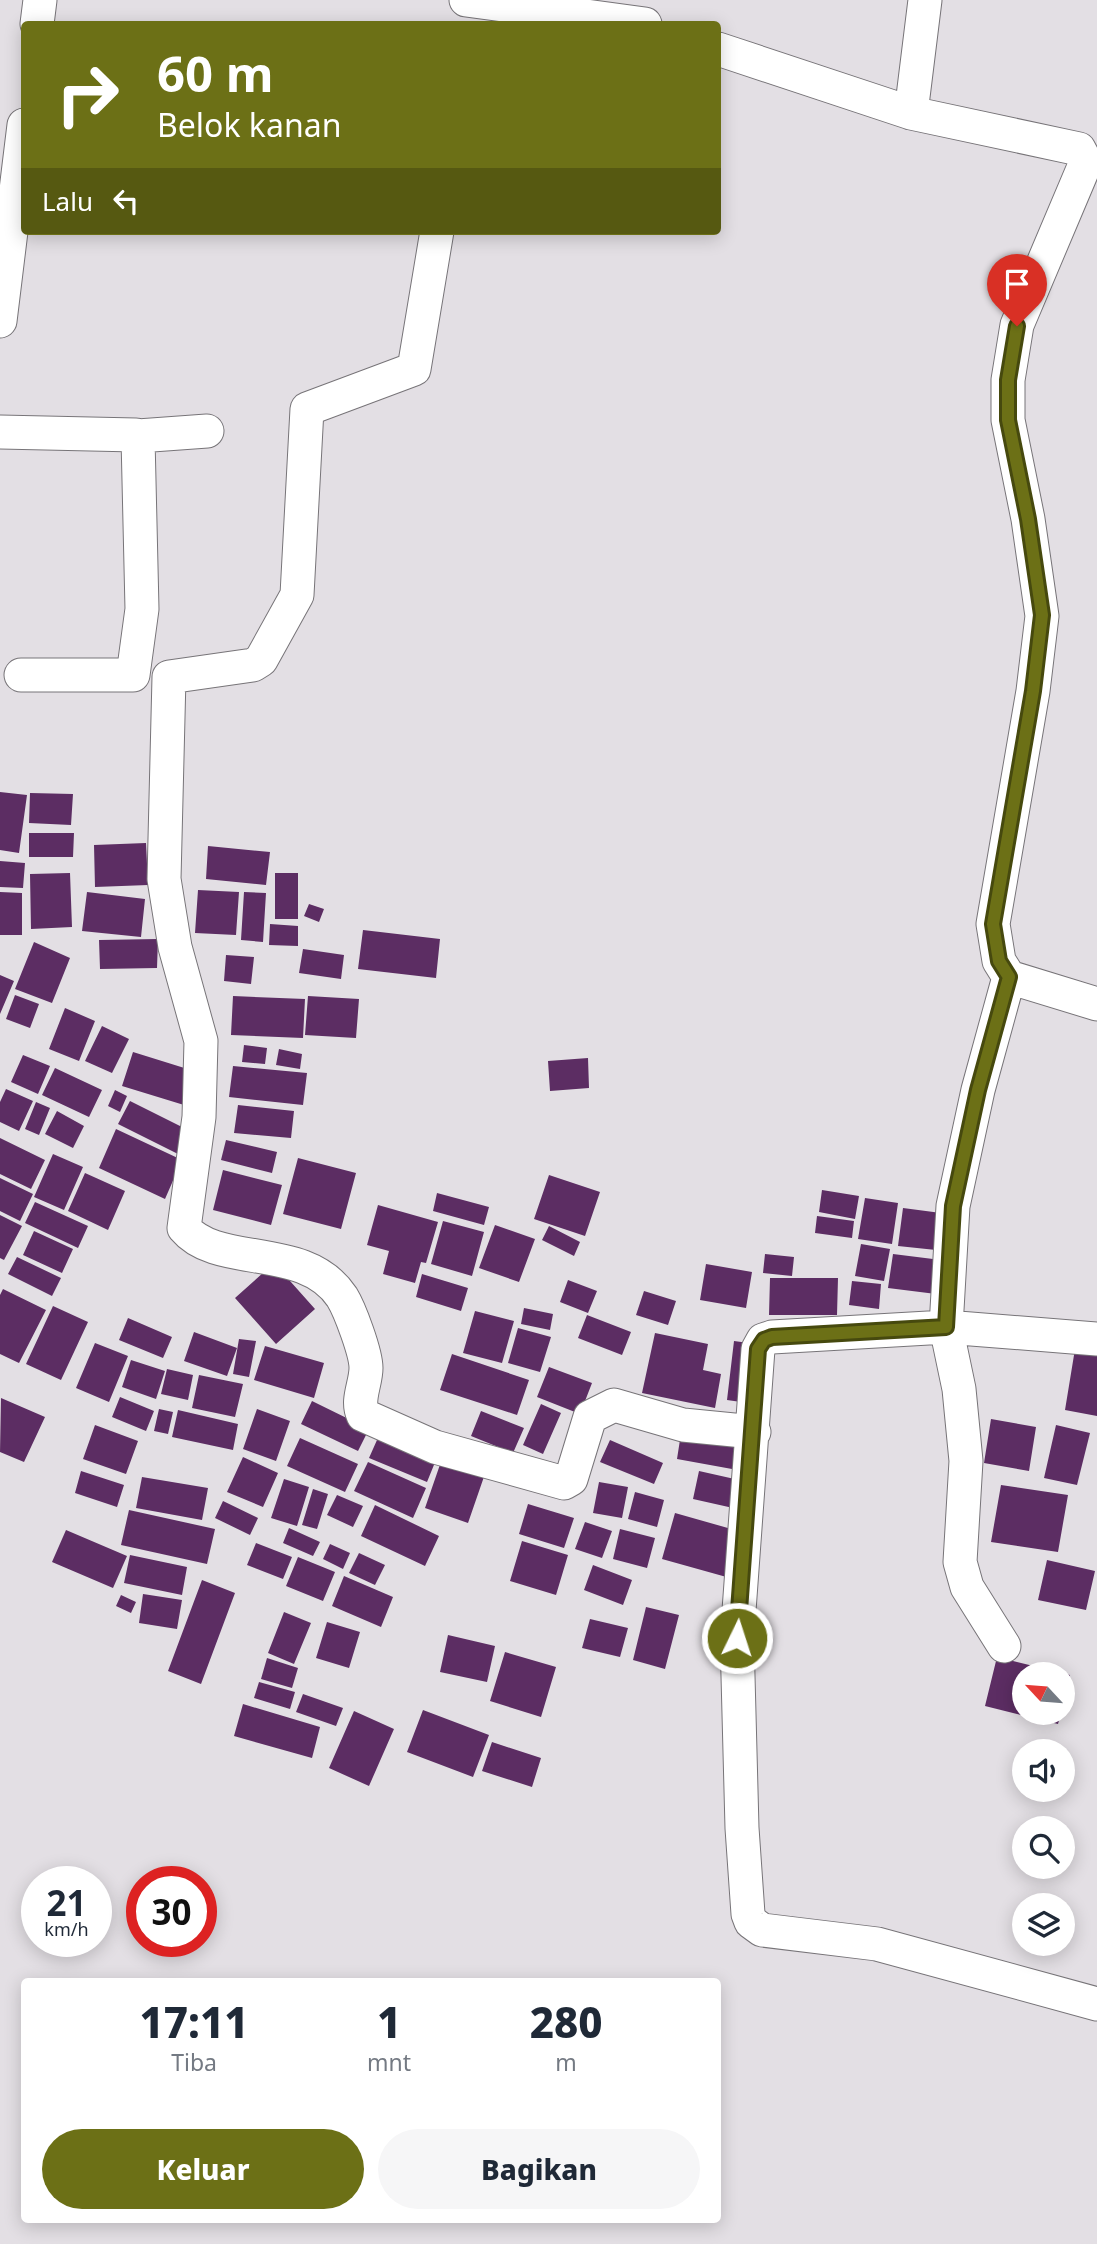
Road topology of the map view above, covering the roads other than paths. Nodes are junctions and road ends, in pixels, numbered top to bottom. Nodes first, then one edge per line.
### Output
1 (40, 0) edge
2 (459, 0) edge
3 (466, 0) edge
4 (925, 0) edge
5 (640, 15) edge
6 (37, 21) edge
7 (457, 21) edge
8 (721, 50) edge
9 (911, 113) junction
10 (21, 150) edge
11 (436, 235) edge
12 (0, 321) edge
13 (206, 431) dead end
14 (0, 432) edge
15 (138, 436) junction
16 (21, 675) dead end
17 (133, 676) junction
18 (169, 677) junction
19 (1009, 977) junction
20 (1097, 1004) edge
21 (946, 1327) junction
22 (1097, 1339) edge
23 (754, 1432) junction
24 (1004, 1646) dead end
25 (1097, 2004) edge

1 - 6 street
2 - 7 street
3 - 5 street
4 - 9 street
8 - 9 street
9 - 19 street
10 - 12 street
11 - 18 street
13 - 15 street
14 - 15 street
15 - 17 street
16 - 17 street
17 - 18 street
18 - 23 street
19 - 20 street
19 - 21 street
21 - 22 street
21 - 23 street
21 - 24 street
23 - 25 street

